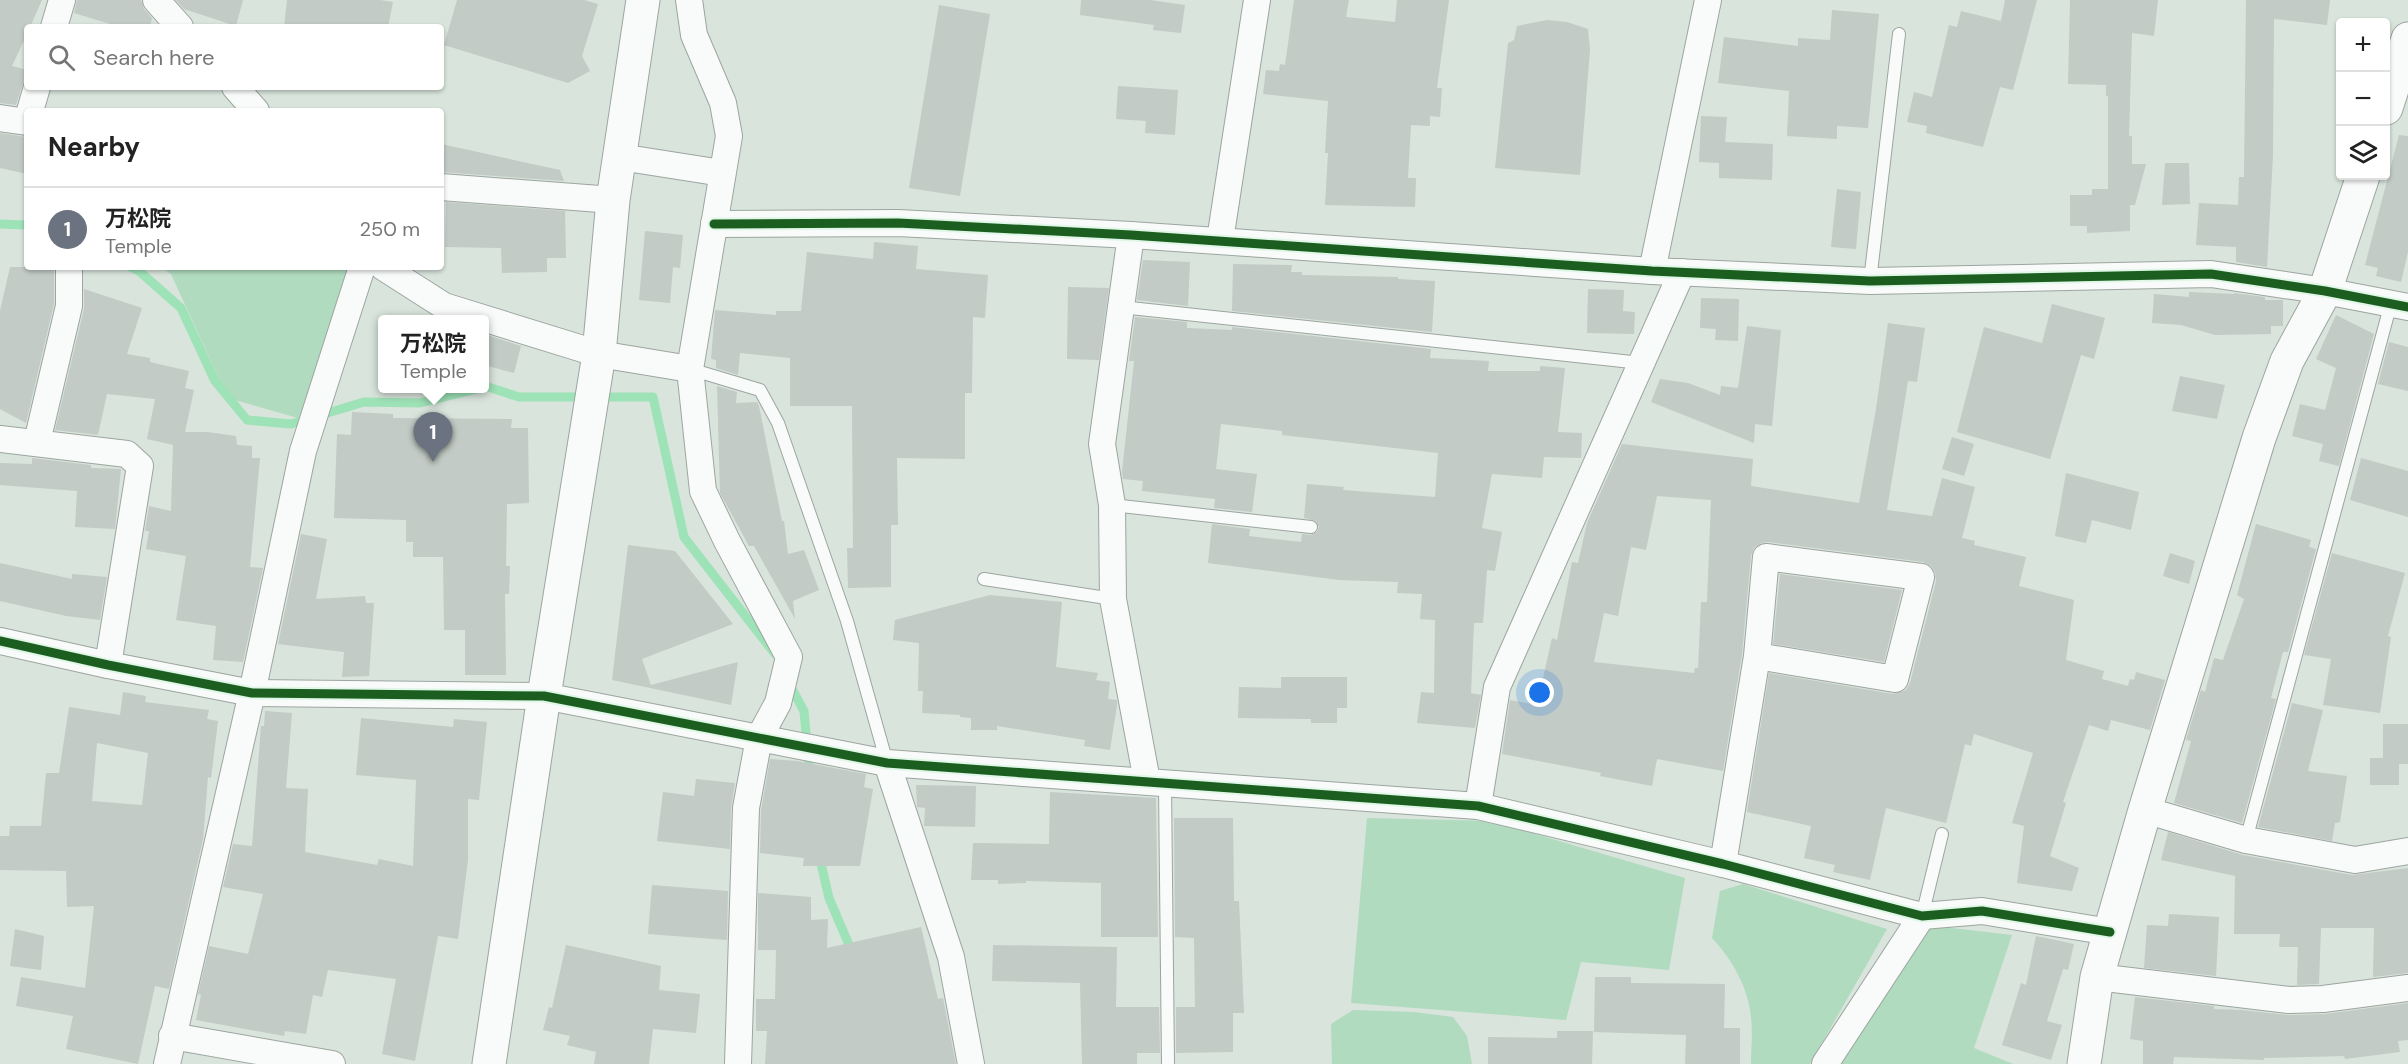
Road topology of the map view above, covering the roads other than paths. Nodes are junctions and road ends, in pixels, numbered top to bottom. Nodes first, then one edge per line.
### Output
1 (62, 0) edge
2 (156, 0) edge
3 (643, 0) edge
4 (689, 0) edge
5 (1257, 0) edge
6 (1708, 0) edge
7 (55, 24) edge
8 (177, 24) edge
9 (1899, 34) dead end
10 (2408, 40) edge
11 (36, 90) edge
12 (237, 90) edge
13 (2390, 93) edge
14 (31, 108) edge
15 (253, 108) edge
16 (0, 118) edge
17 (24, 122) edge
18 (620, 157) junction
19 (722, 173) junction
20 (2362, 180) edge
21 (444, 187) edge
22 (613, 200) junction
23 (714, 224) junction
24 (1131, 235) junction
25 (1220, 240) junction
26 (69, 270) edge
27 (361, 270) edge
28 (388, 270) edge
29 (1652, 271) junction
30 (1682, 272) junction
31 (1870, 281) junction
32 (2325, 291) junction
33 (2399, 305) edge
34 (1121, 307) junction
35 (473, 315) edge
36 (489, 320) edge
37 (599, 354) junction
38 (1641, 363) junction
39 (690, 369) junction
40 (0, 438) edge
41 (37, 442) junction
42 (1112, 505) junction
43 (1311, 527) dead end
44 (984, 579) dead end
45 (1113, 599) junction
46 (0, 641) edge
47 (1757, 656) junction
48 (108, 665) junction
49 (252, 693) junction
50 (544, 696) junction
51 (759, 738) junction
52 (887, 763) junction
53 (1156, 783) junction
54 (1478, 806) junction
55 (2145, 810) junction
56 (1942, 834) dead end
57 (2246, 840) junction
58 (2408, 850) edge
59 (1723, 864) junction
60 (1922, 916) junction
61 (2110, 932) junction
62 (2097, 977) junction
63 (2408, 988) edge
64 (172, 1036) junction
65 (167, 1064) edge
66 (332, 1064) edge
67 (489, 1064) edge
68 (738, 1064) edge
69 (971, 1064) edge
70 (1168, 1064) edge
71 (1826, 1064) edge
72 (2084, 1064) edge

1 - 7 street
2 - 8 street
3 - 18 street
4 - 19 street
5 - 25 street
6 - 29 street
9 - 31 lane
10 - 13 street
11 - 14 street
12 - 15 street
16 - 17 street
18 - 19 street
18 - 22 street
19 - 23 street
20 - 32 street
21 - 22 street
22 - 37 street
23 - 24 street
23 - 39 street
24 - 25 street
24 - 34 street
25 - 29 street
26 - 41 street
27 - 49 street
28 - 35 street
29 - 30 street
30 - 31 street
30 - 38 street
31 - 32 street
32 - 33 street
32 - 55 street
33 - 57 lane
34 - 38 lane
34 - 42 street
36 - 37 street
37 - 39 street
37 - 50 street
38 - 54 street
39 - 51 street
39 - 52 lane
40 - 41 street
41 - 48 street
42 - 43 lane
42 - 45 street
44 - 45 lane
45 - 53 street
46 - 48 street
47 - 47 street
47 - 59 street
48 - 49 street
49 - 50 street
49 - 64 street
50 - 51 street
50 - 67 street
51 - 52 street
51 - 68 street
52 - 53 street
52 - 69 street
53 - 54 street
53 - 70 lane
54 - 59 street
55 - 57 street
55 - 61 street
56 - 60 lane
57 - 58 street
59 - 60 street
60 - 61 street
60 - 71 street
61 - 62 street
62 - 63 street
62 - 72 street
64 - 65 street
64 - 66 street

